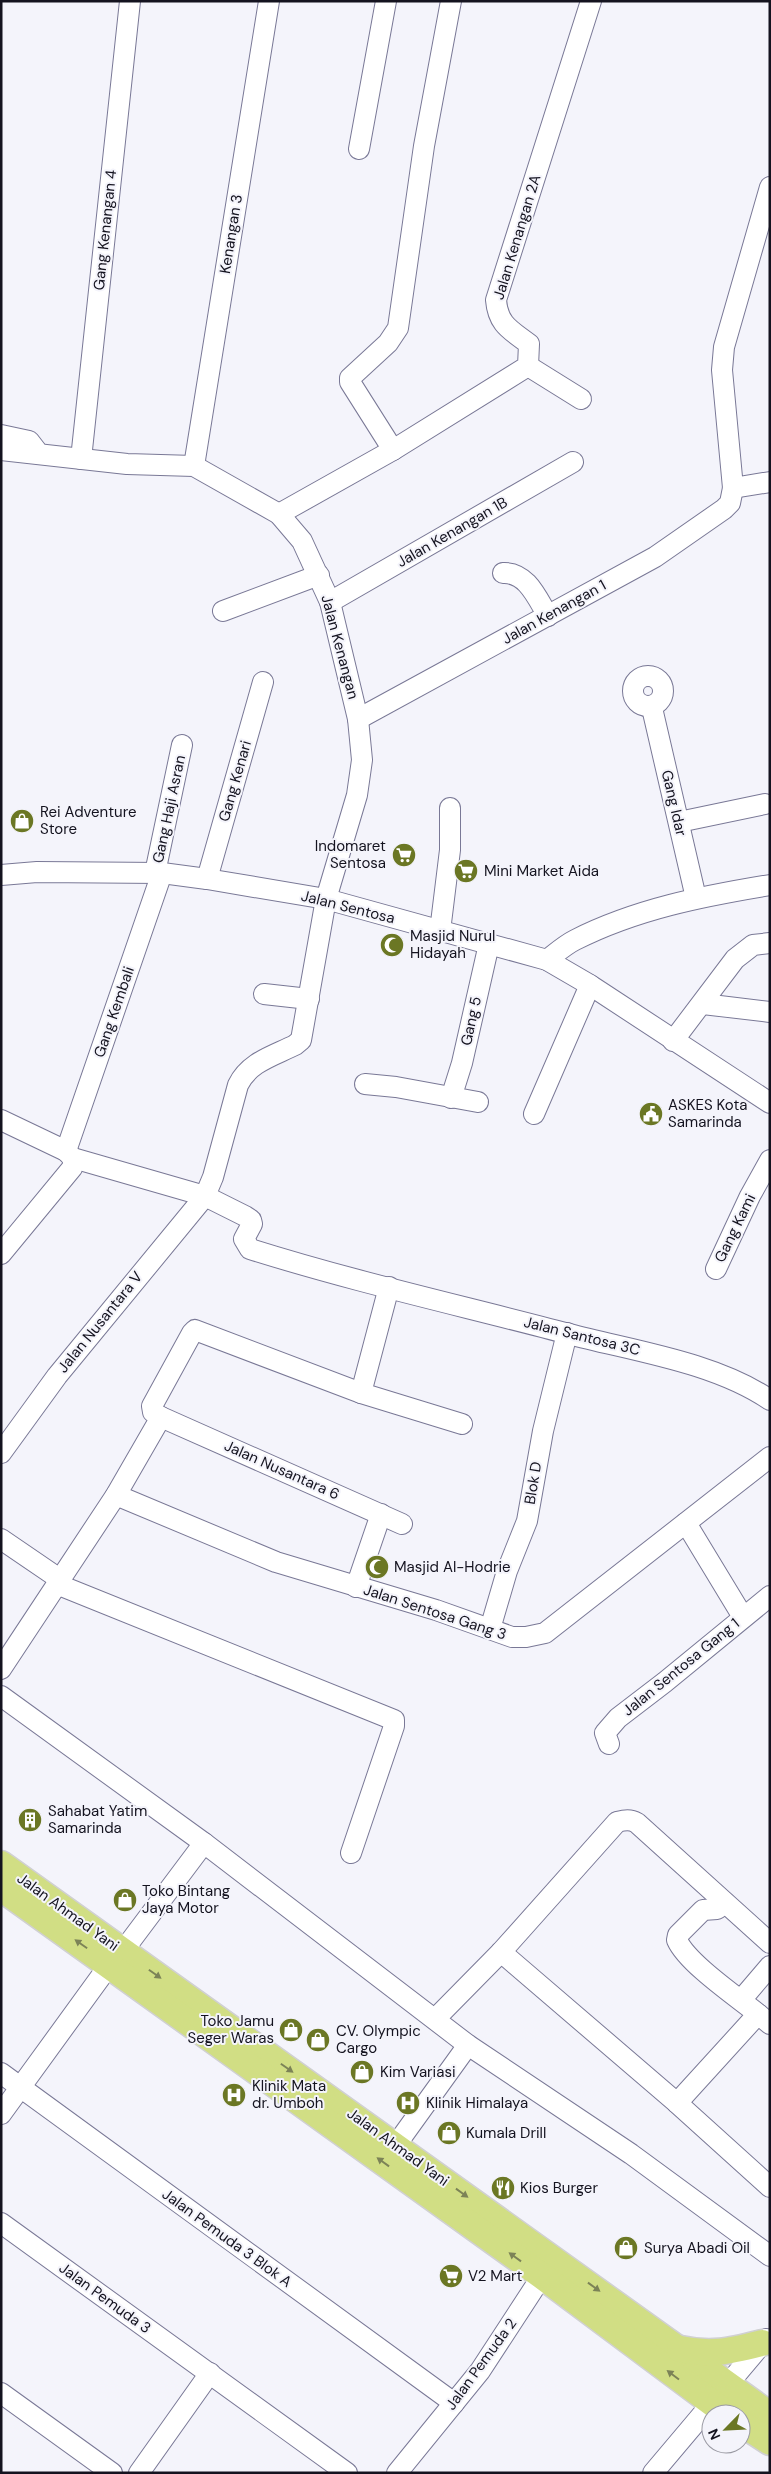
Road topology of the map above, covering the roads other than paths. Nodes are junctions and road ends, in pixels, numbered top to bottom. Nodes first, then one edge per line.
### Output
1 (130, 1) edge
2 (269, 1) edge
3 (386, 1) edge
4 (451, 1) edge
5 (591, 1) edge
6 (359, 149) dead end
7 (770, 187) edge
8 (528, 366) junction
9 (582, 399) dead end
10 (1, 436) edge
11 (1, 450) edge
12 (393, 450) junction
13 (38, 454) junction
14 (81, 459) junction
15 (573, 462) dead end
16 (194, 466) junction
17 (770, 482) edge
18 (733, 488) junction
19 (279, 514) junction
20 (503, 573) dead end
21 (319, 575) junction
22 (330, 602) junction
23 (224, 611) dead end
24 (548, 616) junction
25 (263, 682) dead end
26 (652, 708) dead end
27 (358, 719) junction
28 (182, 745) dead end
29 (765, 804) dead end
30 (450, 808) dead end
31 (679, 822) junction
32 (158, 873) junction
33 (1, 875) edge
34 (207, 879) junction
35 (770, 885) edge
36 (696, 898) junction
37 (326, 899) junction
38 (440, 931) junction
39 (770, 943) edge
40 (489, 944) junction
41 (547, 960) junction
42 (590, 985) junction
43 (264, 994) dead end
44 (309, 999) junction
45 (702, 1004) junction
46 (770, 1012) edge
47 (674, 1041) junction
48 (365, 1084) dead end
49 (451, 1098) junction
50 (478, 1102) dead end
51 (770, 1103) edge
52 (534, 1114) dead end
53 (1, 1120) edge
54 (69, 1154) junction
55 (770, 1160) edge
56 (205, 1196) junction
57 (1, 1254) edge
58 (716, 1269) dead end
59 (389, 1287) junction
60 (568, 1333) junction
61 (361, 1394) junction
62 (770, 1400) edge
63 (161, 1417) junction
64 (462, 1424) dead end
65 (1, 1453) edge
66 (770, 1456) edge
67 (116, 1495) junction
68 (381, 1514) junction
69 (686, 1523) junction
70 (402, 1524) dead end
71 (1, 1539) edge
72 (60, 1582) junction
73 (356, 1587) junction
74 (770, 1596) edge
75 (743, 1617) junction
76 (490, 1629) junction
77 (1, 1669) edge
78 (1, 1696) edge
79 (609, 1744) dead end
80 (204, 1842) junction
81 (351, 1853) dead end
82 (1, 1864) edge
83 (1, 1888) edge
84 (725, 1903) junction
85 (770, 1943) edge
86 (501, 1952) junction
87 (116, 1958) junction
88 (770, 1966) edge
89 (741, 2000) junction
90 (435, 2019) junction
91 (764, 2019) edge
92 (468, 2045) junction
93 (1, 2073) edge
94 (20, 2087) junction
95 (677, 2103) junction
96 (1, 2114) edge
97 (396, 2145) junction
98 (766, 2176) edge
99 (1, 2223) edge
100 (770, 2256) edge
101 (542, 2276) junction
102 (766, 2339) edge
103 (679, 2348) junction
104 (210, 2373) junction
105 (1, 2393) edge
106 (722, 2401) edge
107 (454, 2403) junction
108 (770, 2414) edge
109 (751, 2430) edge
110 (770, 2442) edge
111 (112, 2473) edge
112 (139, 2473) edge
113 (347, 2473) edge
114 (397, 2473) edge
115 (652, 2473) edge

1 - 14 street, Gang Kenangan 4
2 - 16 street, Kenangan 3
3 - 6 street
4 - 12 street
5 - 8 street, Jalan Kenangan 2A
7 - 18 street
8 - 9 street
8 - 12 street
10 - 13 street
11 - 13 street, Jalan Kenangan
12 - 19 street
13 - 14 street, Jalan Kenangan
14 - 16 street, Jalan Kenangan
15 - 22 street, Jalan Kenangan 1B
16 - 19 street, Jalan Kenangan
17 - 18 street
18 - 24 street, Jalan Kenangan 1
19 - 21 street, Jalan Kenangan
20 - 24 street
21 - 22 street, Jalan Kenangan
21 - 23 street
22 - 27 street, Jalan Kenangan
24 - 27 street, Jalan Kenangan 1
25 - 34 street, Gang Kenari
26 - 31 street, Gang Idar
27 - 37 street, Jalan Kenangan
28 - 32 street, Gang Haji Asran
29 - 31 street
30 - 38 street
31 - 36 street, Gang Idar
32 - 33 street, Jalan Sentosa
32 - 34 street, Jalan Sentosa
32 - 54 street, Gang Kembali
34 - 37 street, Jalan Sentosa
35 - 36 street
36 - 41 street
37 - 38 street, Jalan Sentosa
37 - 44 street, Jalan Kenangan
38 - 40 street, Jalan Sentosa
39 - 45 street
40 - 41 street, Jalan Sentosa
40 - 49 street, Gang 5
41 - 42 street, Jalan Sentosa
42 - 47 street, Jalan Sentosa
42 - 52 street
43 - 44 street
44 - 56 street, Jalan Nusantara V
45 - 46 street
45 - 47 street
47 - 51 street, Jalan Sentosa
48 - 49 street
49 - 50 street
53 - 54 street
54 - 56 street
54 - 57 street, Gang Kembali
55 - 58 street, Gang Kami
56 - 59 street, Jalan Santosa 3C
56 - 65 street, Jalan Nusantara V
59 - 60 street, Jalan Santosa 3C
59 - 61 street
60 - 62 street, Jalan Santosa 3C
60 - 76 street, Blok D
61 - 63 street
61 - 64 street
63 - 67 street
63 - 68 street, Jalan Nusantara 6
66 - 69 street, Jalan Sentosa Gang 3
67 - 72 street
67 - 73 street, Jalan Sentosa Gang 3
68 - 70 street, Jalan Nusantara 6
68 - 73 street
69 - 75 street
69 - 76 street, Jalan Sentosa Gang 3
71 - 72 street
72 - 77 street
72 - 81 street
73 - 76 street, Jalan Sentosa Gang 3
74 - 75 street, Jalan Sentosa Gang 1
75 - 79 street, Jalan Sentosa Gang 1
78 - 80 street
80 - 87 street
80 - 90 street
82 - 87 main road, Jalan Ahmad Yani
87 -> 83 main road, Jalan Ahmad Yani
84 - 85 street
84 - 86 street
84 - 89 street
86 - 90 street
86 - 95 street
87 - 94 street
87 -> 97 main road, Jalan Ahmad Yani
101 -> 87 main road, Jalan Ahmad Yani
88 - 89 street
89 - 91 street
90 - 92 street
91 - 95 street
92 - 97 street
92 - 100 street
93 - 94 street, Jalan Pemuda 3 Blok A
94 - 96 street
94 - 107 street, Jalan Pemuda 3 Blok A
95 - 98 street
97 -> 103 main road, Jalan Ahmad Yani
99 - 104 street, Jalan Pemuda 3
106 -> 101 main road, Jalan Ahmad Yani
101 - 107 street, Jalan Pemuda 2
102 - 103 main road
102 - 106 street
103 - 106 main road, Jalan Ahmad Yani
104 - 112 street
104 - 113 street
105 - 111 street
106 - 108 main road, Jalan Ahmad Yani
106 - 115 street
107 - 114 street, Jalan Pemuda 2
109 - 110 main road

